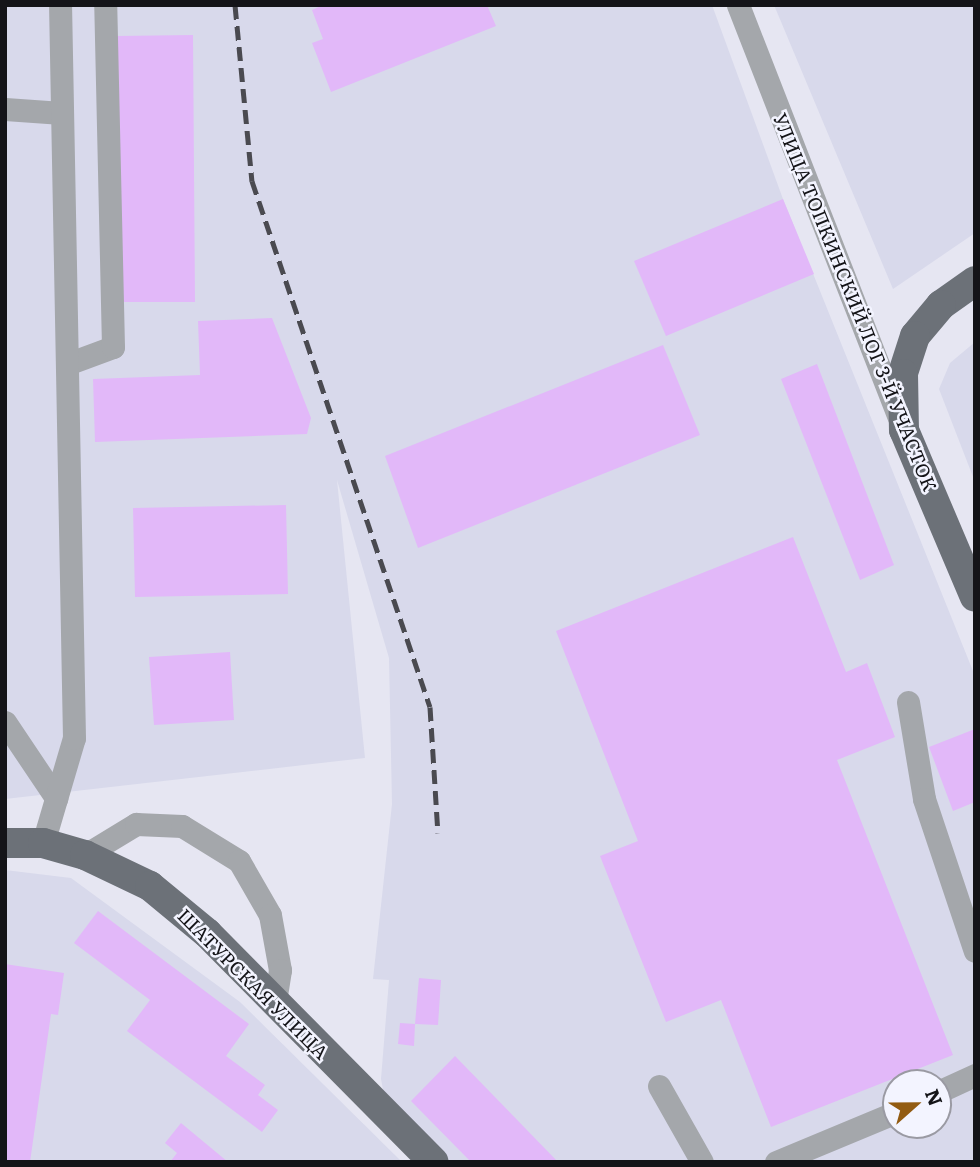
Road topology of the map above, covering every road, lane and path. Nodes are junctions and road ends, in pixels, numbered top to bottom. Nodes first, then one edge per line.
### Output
1 (60, 5) edge
2 (105, 5) edge
3 (738, 5) edge
4 (5, 109) edge
5 (62, 113) junction
6 (975, 281) edge
7 (67, 364) junction
8 (904, 430) junction
9 (975, 597) edge
10 (908, 702) dead end
11 (5, 722) edge
12 (56, 798) junction
13 (5, 843) edge
14 (43, 843) junction
15 (85, 855) junction
16 (975, 951) edge
17 (275, 1002) junction
18 (975, 1075) edge
19 (659, 1086) dead end
20 (952, 1086) edge
21 (882, 1118) edge
22 (434, 1162) edge
23 (702, 1162) edge
24 (776, 1162) edge

1 - 5 street
2 - 7 street
3 - 8 street, УЛИЦА ТОПКИНСКИЙ ЛОГ 3-Й УЧАСТОК
4 - 5 street
5 - 7 street
6 - 8 main road
7 - 12 street
8 - 9 main road, УЛИЦА ТОПКИНСКИЙ ЛОГ 3-Й УЧАСТОК
10 - 16 street
11 - 12 street
12 - 14 street
13 - 14 main road, ШАТУРСКАЯ УЛИЦА
14 - 15 main road, ШАТУРСКАЯ УЛИЦА
15 - 17 main road, ШАТУРСКАЯ УЛИЦА
15 - 17 street
17 - 22 main road, ШАТУРСКАЯ УЛИЦА
18 - 20 street
19 - 23 street
21 - 24 street

